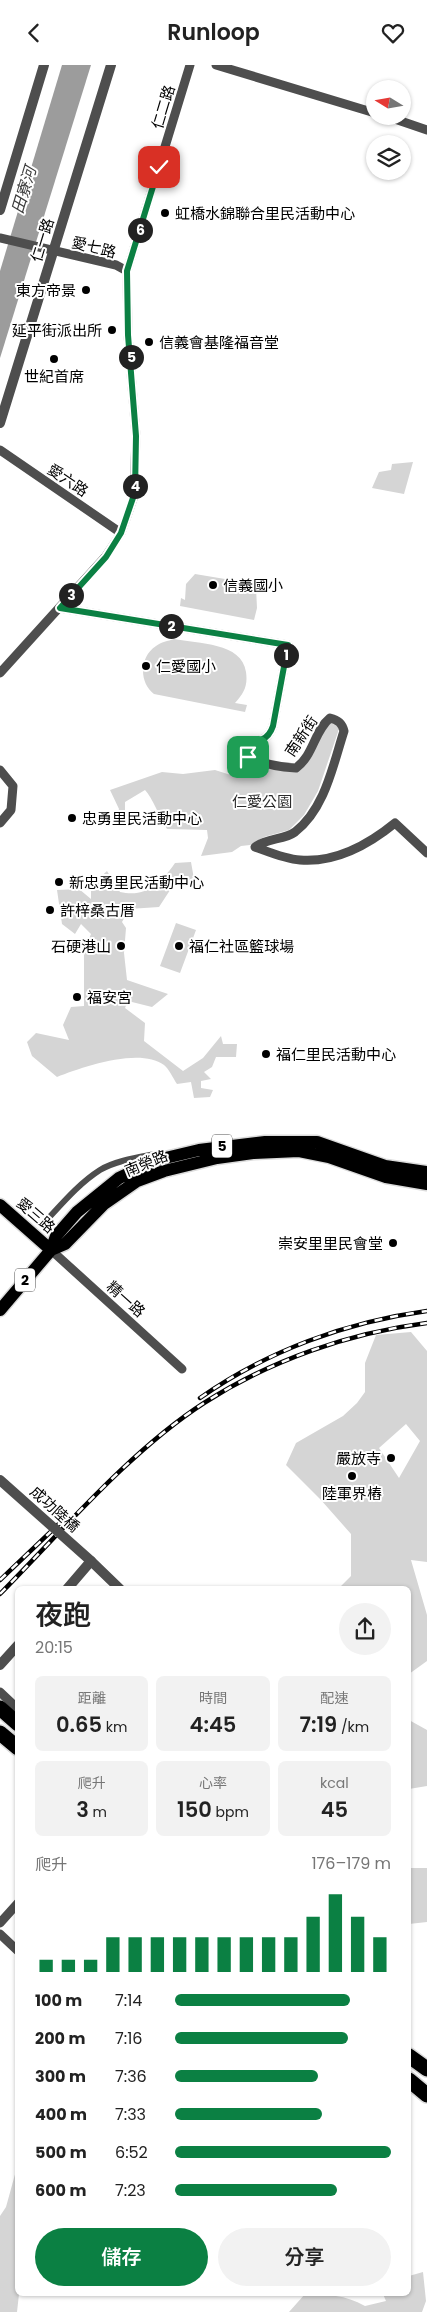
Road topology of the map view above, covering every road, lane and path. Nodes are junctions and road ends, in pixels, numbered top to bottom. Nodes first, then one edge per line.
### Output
1 (44, 65) edge
2 (111, 65) edge
3 (190, 65) edge
4 (216, 65) edge
5 (366, 110) edge
6 (411, 124) edge
7 (427, 129) edge
8 (0, 210) edge
9 (0, 238) edge
10 (54, 251) junction
11 (127, 271) junction
12 (0, 423) edge
13 (0, 450) edge
14 (121, 533) junction
15 (60, 608) junction
16 (0, 673) edge
17 (3, 773) edge
18 (0, 823) edge
19 (427, 853) edge
20 (199, 1150) junction
21 (427, 1172) edge
22 (427, 1184) edge
23 (0, 1205) edge
24 (43, 1224) dead end
25 (51, 1250) junction
26 (0, 1310) edge
27 (182, 1369) dead end
28 (0, 1480) edge
29 (91, 1561) junction
30 (70, 1586) edge
31 (117, 1586) edge
32 (15, 1648) edge
33 (0, 1665) edge
34 (0, 1693) edge
35 (0, 1699) edge
36 (15, 1706) edge
37 (0, 1708) edge
38 (15, 1712) edge
39 (0, 1719) edge
40 (15, 1721) edge
41 (0, 1733) edge
42 (15, 1733) edge
43 (0, 1739) edge
44 (15, 1746) edge
45 (15, 1752) edge
46 (15, 1906) edge
47 (0, 1923) edge
48 (0, 1934) edge
49 (15, 1948) edge
50 (411, 2057) edge
51 (427, 2069) edge

1 - 8 street
2 - 10 street, 仁一路
3 - 11 street, 仁二路
4 - 5 street
6 - 7 street
9 - 10 street, 愛七路
10 - 11 street, 愛七路
10 - 12 street, 仁一路
11 - 14 street, 仁二路
13 - 14 street, 愛六路
14 - 15 street, 仁二路
15 - 16 street, 仁二路
15 - 19 street, 南新街
17 - 18 street
20 - 21 main road, 南榮路 / 5
20 - 24 street, 南榮路
20 - 25 main road, 南榮路 / 5
22 - 25 main road, 南榮路 / 5
23 - 25 main road, 愛三路
25 - 26 main road, 2
25 - 27 street, 精一路
28 - 29 street, 成功陸橋, bridge
29 - 30 street
29 - 31 street, 成功陸橋
32 - 33 street
34 - 36 street
35 - 38 highway
37 - 40 highway
39 - 42 highway
41 - 44 highway
43 - 45 street
46 - 47 street
48 - 49 street
50 - 51 highway

